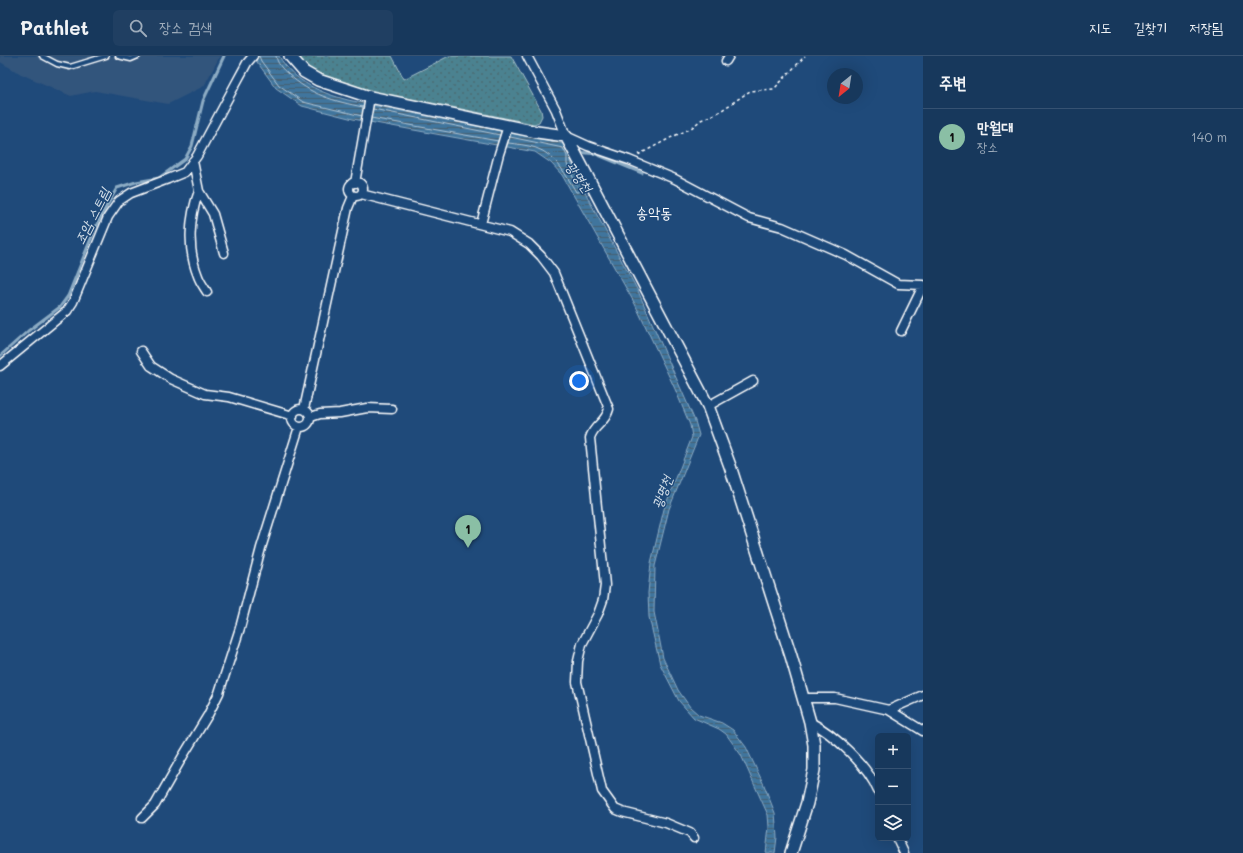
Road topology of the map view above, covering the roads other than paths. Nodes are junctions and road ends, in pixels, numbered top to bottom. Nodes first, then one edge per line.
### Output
1 (42, 56) edge
2 (106, 56) edge
3 (118, 56) edge
4 (138, 56) edge
5 (253, 56) edge
6 (290, 56) edge
7 (527, 56) edge
8 (369, 101) junction
9 (507, 129) junction
10 (570, 145) junction
11 (193, 161) junction
12 (355, 183) junction
13 (199, 191) junction
14 (361, 194) junction
15 (353, 196) junction
16 (481, 224) junction
17 (224, 253) dead end
18 (923, 285) edge
19 (207, 292) dead end
20 (901, 331) dead end
21 (141, 351) dead end
22 (0, 366) edge
23 (753, 382) dead end
24 (708, 406) junction
25 (304, 409) junction
26 (392, 409) dead end
27 (293, 416) junction
28 (311, 417) junction
29 (299, 427) junction
30 (923, 695) edge
31 (804, 698) junction
32 (889, 710) junction
33 (810, 722) junction
34 (923, 731) edge
35 (875, 784) edge
36 (142, 818) dead end
37 (694, 838) dead end
38 (898, 841) edge
39 (791, 853) edge
40 (904, 853) edge

1 - 2 lane
3 - 4 lane
5 - 11 street
6 - 8 street
7 - 10 street
8 - 9 street
8 - 12 street
9 - 10 street
9 - 16 street
10 - 18 street
10 - 24 street
11 - 13 street
11 - 22 street
12 - 14 street
12 - 15 street
13 - 17 street
13 - 19 street
14 - 15 street
14 - 16 street
15 - 25 street
16 - 37 street
18 - 20 street
21 - 27 street
23 - 24 street
24 - 31 street
25 - 27 street
25 - 28 street
26 - 28 street
27 - 29 street
28 - 29 street
29 - 36 street
30 - 32 street
31 - 32 street
31 - 33 street
32 - 34 street
33 - 35 street
33 - 39 street
38 - 40 street

